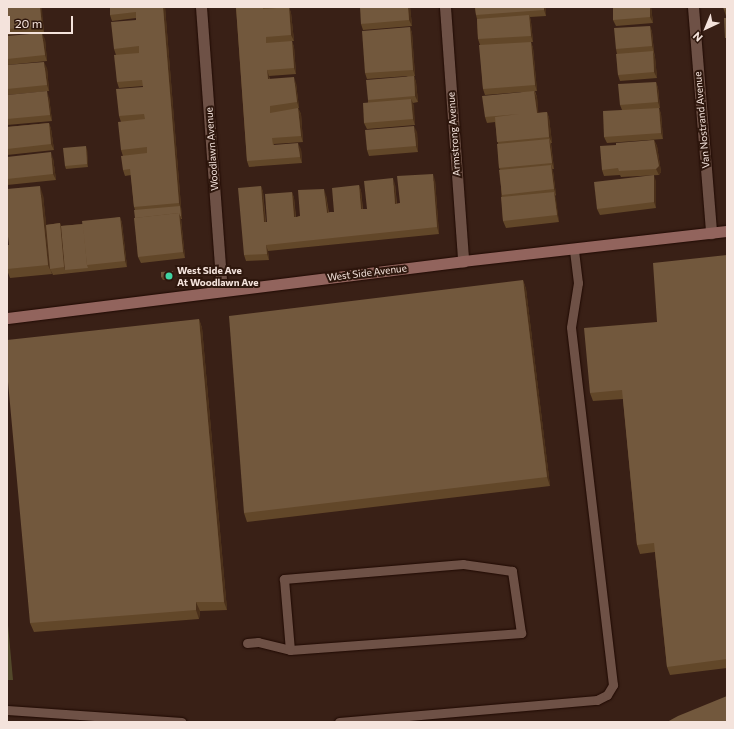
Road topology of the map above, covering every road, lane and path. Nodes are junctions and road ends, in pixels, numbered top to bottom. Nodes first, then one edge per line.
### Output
1 (201, 7) edge
2 (445, 7) edge
3 (693, 7) edge
4 (727, 231) edge
5 (711, 233) junction
6 (574, 249) junction
7 (463, 261) junction
8 (222, 290) junction
9 (7, 318) edge
10 (247, 643) dead end
11 (290, 650) junction
12 (7, 710) edge
13 (182, 722) edge
14 (339, 722) edge

1 - 8 street, Woodlawn Avenue
2 - 7 street, Armstrong Avenue
3 - 5 street, Van Nostrand Avenue
4 - 5 main road, West Side Avenue
5 - 6 main road, West Side Avenue
6 - 7 main road, West Side Avenue
6 - 14 lane
7 - 8 main road, West Side Avenue
8 - 9 main road, West Side Avenue
10 - 11 lane
11 - 11 lane
12 - 13 lane

